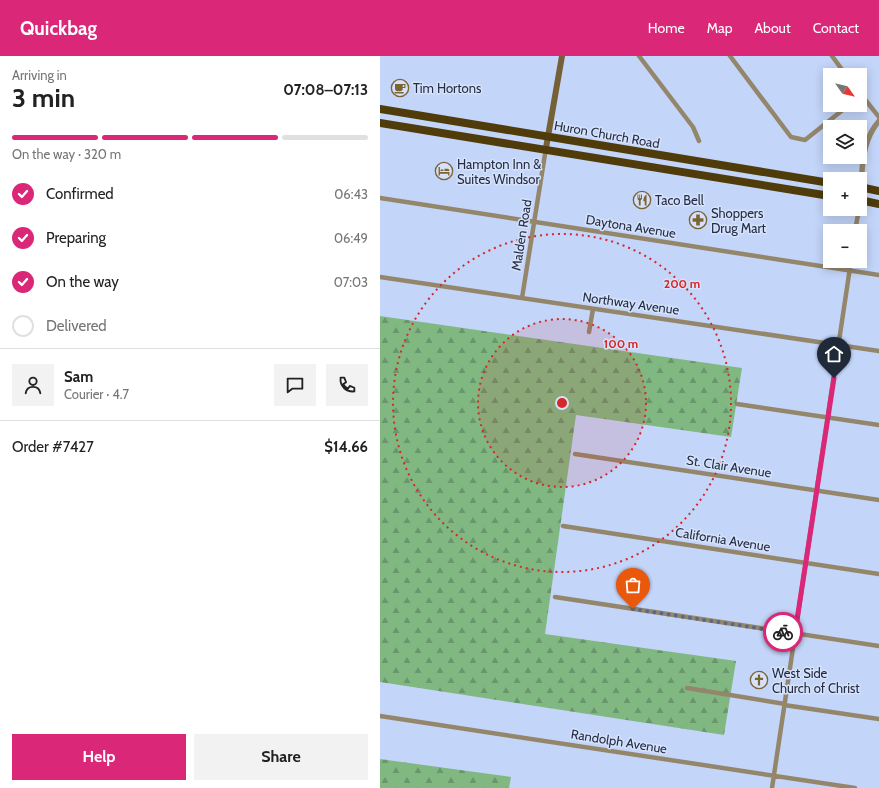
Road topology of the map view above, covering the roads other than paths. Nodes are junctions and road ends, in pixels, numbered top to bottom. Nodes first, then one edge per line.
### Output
1 (562, 56) edge
2 (639, 56) edge
3 (730, 56) edge
4 (832, 56) edge
5 (841, 68) edge
6 (867, 103) edge
7 (380, 110) edge
8 (840, 112) edge
9 (879, 117) edge
10 (879, 121) edge
11 (380, 123) edge
12 (548, 135) junction
13 (699, 140) dead end
14 (546, 148) junction
15 (863, 172) edge
16 (823, 182) edge
17 (867, 189) edge
18 (879, 191) edge
19 (823, 195) edge
20 (380, 198) edge
21 (867, 201) edge
22 (879, 204) edge
23 (534, 222) junction
24 (850, 268) edge
25 (849, 271) junction
26 (879, 275) edge
27 (380, 277) edge
28 (522, 298) junction
29 (593, 309) junction
30 (589, 332) dead end
31 (839, 345) junction
32 (879, 351) edge
33 (737, 404) dead end
34 (828, 417) junction
35 (879, 425) edge
36 (575, 454) dead end
37 (817, 491) junction
38 (879, 500) edge
39 (564, 526) dead end
40 (806, 563) junction
41 (879, 574) edge
42 (555, 597) dead end
43 (795, 633) junction
44 (879, 646) edge
45 (687, 688) dead end
46 (784, 704) junction
47 (380, 716) edge
48 (879, 719) edge
49 (774, 776) junction
50 (772, 788) edge
51 (855, 788) edge

1 - 12 main road, Malden Road
2 - 13 street
3 - 8 street
4 - 5 street
6 - 9 street
7 - 12 highway, Huron Church Road
10 - 15 street
11 - 14 highway, Huron Church Road
12 - 14 main road, Malden Road
12 - 16 highway, Huron Church Road
14 - 19 highway, Huron Church Road
14 - 23 street, Malden Road
17 - 18 highway
20 - 23 street, Daytona Avenue
21 - 22 highway
23 - 25 street, Daytona Avenue
23 - 28 street, Malden Road
24 - 25 street
25 - 26 street, Daytona Avenue
25 - 31 street
27 - 28 street, Northway Avenue
28 - 29 street, Northway Avenue
29 - 30 street
29 - 31 street, Northway Avenue
31 - 32 street, Northway Avenue
31 - 34 street
33 - 34 street
34 - 35 street
34 - 37 street
36 - 37 street, St. Clair Avenue
37 - 38 street, St. Clair Avenue
37 - 40 street
39 - 40 street, California Avenue
40 - 41 street, California Avenue
40 - 43 street
42 - 43 street
43 - 44 street
43 - 46 street
45 - 46 street
46 - 48 street
46 - 49 street
47 - 49 street, Randolph Avenue
49 - 50 street
49 - 51 street, Randolph Avenue

